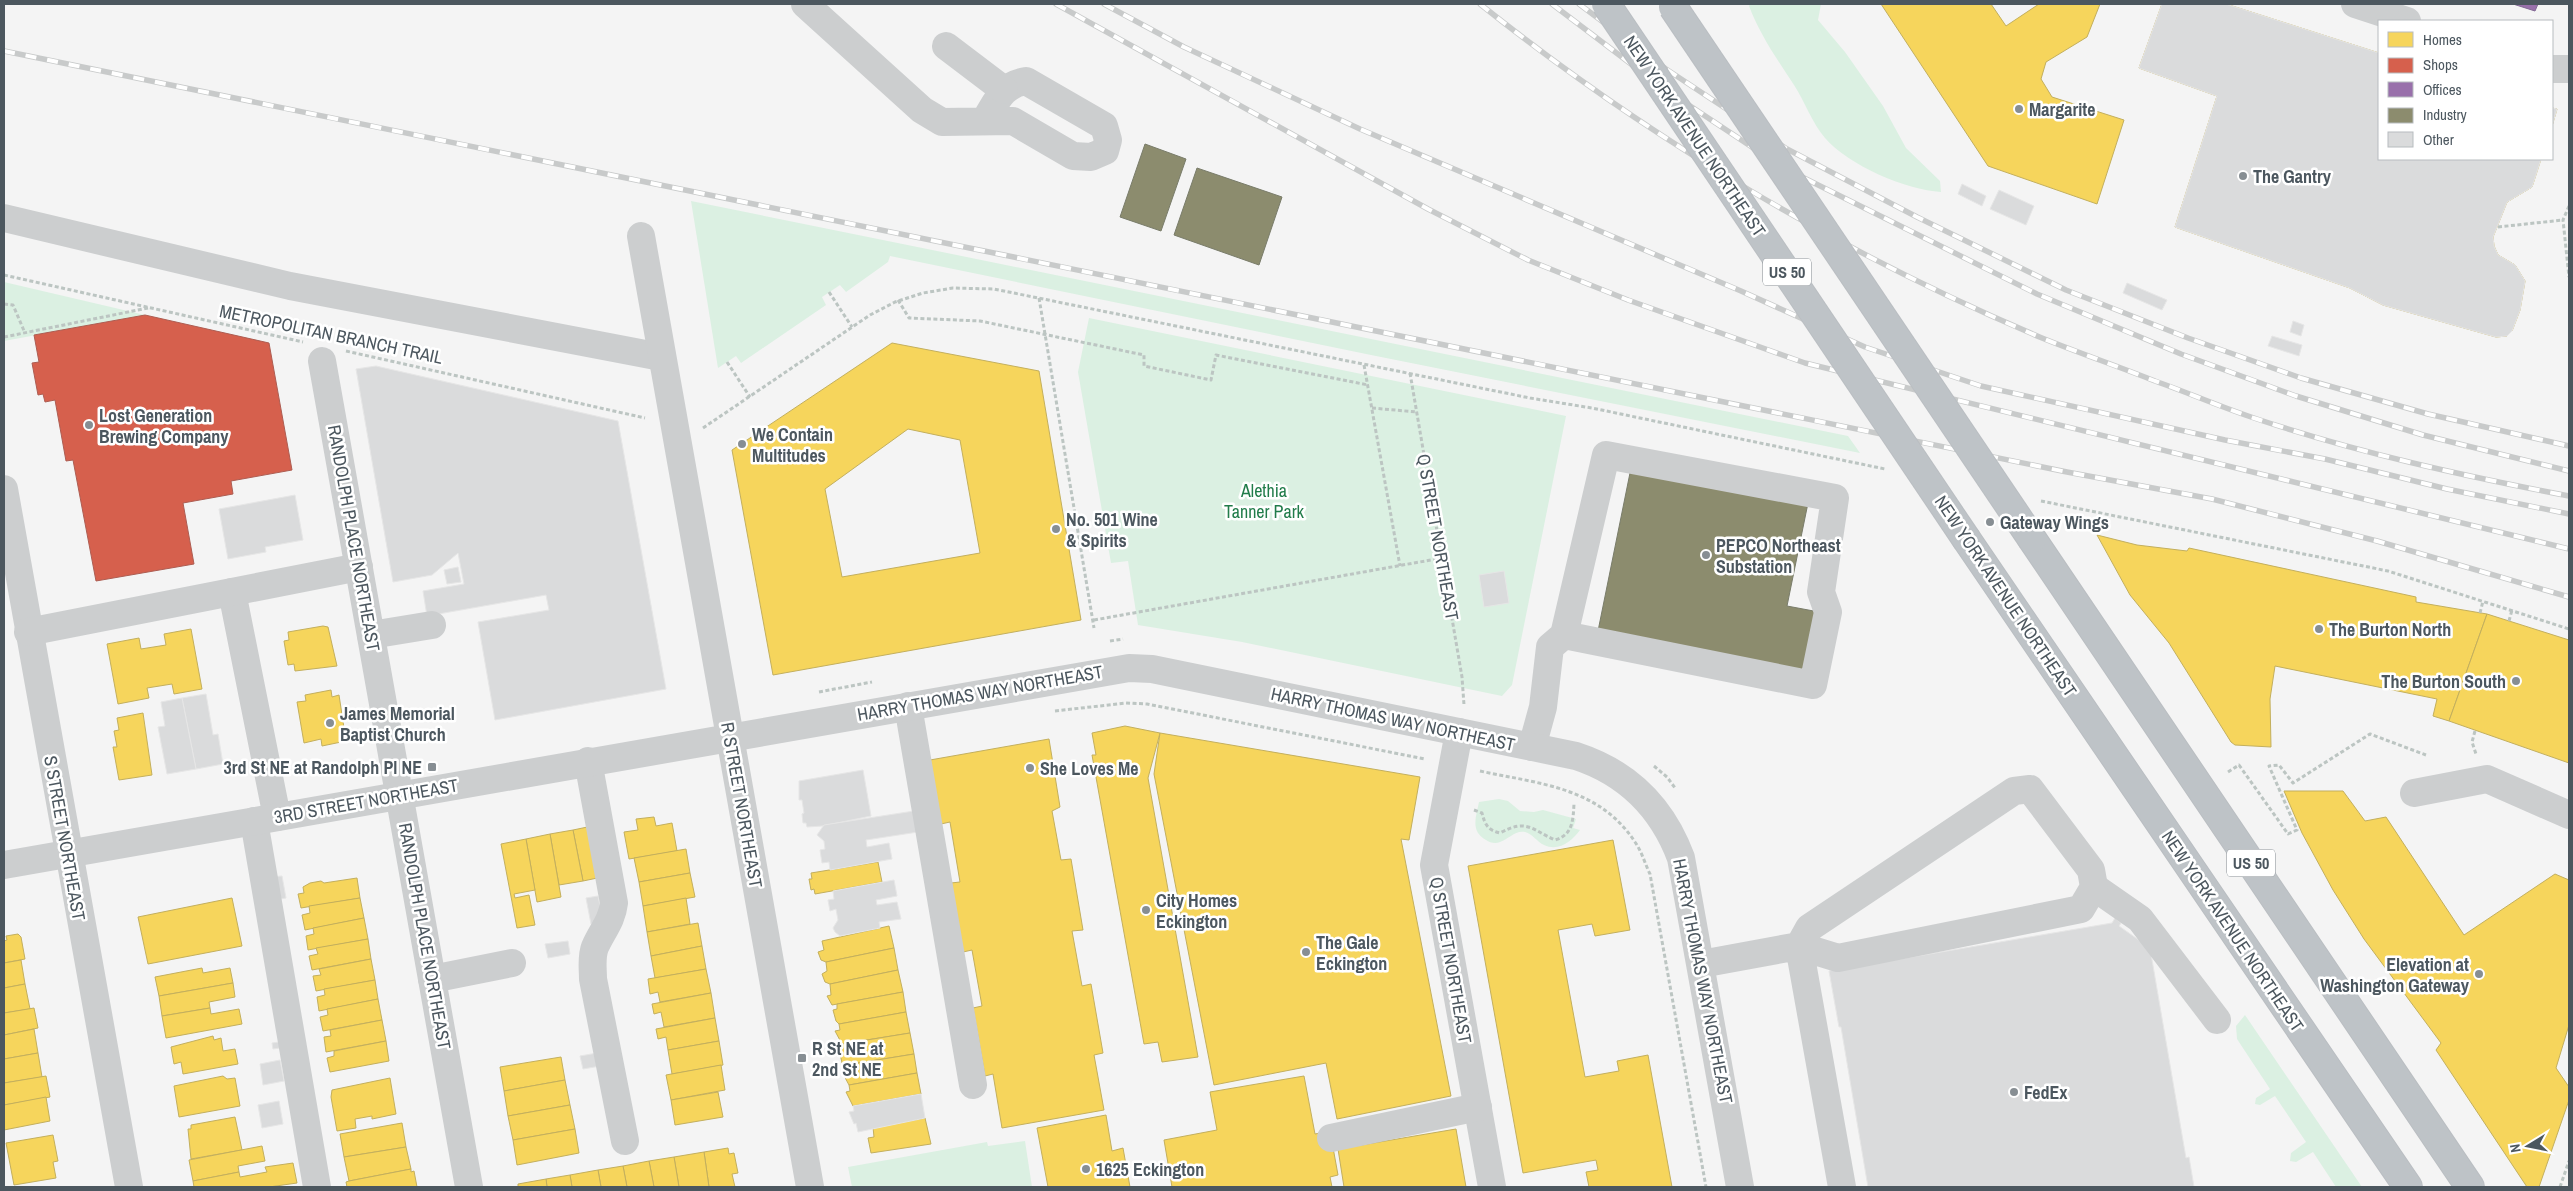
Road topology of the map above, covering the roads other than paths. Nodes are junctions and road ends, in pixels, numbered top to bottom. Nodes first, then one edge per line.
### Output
1 (805, 4) edge
2 (1606, 4) edge
3 (2355, 4) edge
4 (1672, 5) edge
5 (2404, 20) edge
6 (946, 46) dead end
7 (2553, 69) edge
8 (2569, 69) edge
9 (1004, 90) junction
10 (984, 120) junction
11 (4, 218) edge
12 (641, 236) dead end
13 (325, 351) road end
14 (661, 357) junction
15 (4, 489) edge
16 (359, 567) junction
17 (232, 592) junction
18 (432, 625) dead end
19 (28, 632) junction
20 (371, 635) junction
21 (1564, 635) junction
22 (908, 706) junction
23 (1459, 732) junction
24 (729, 736) junction
25 (1532, 747) junction
26 (588, 761) junction
27 (2414, 793) dead end
28 (400, 795) junction
29 (2569, 815) edge
30 (265, 819) junction
31 (68, 854) junction
32 (4, 865) edge
33 (2094, 887) junction
34 (1799, 946) junction
35 (512, 963) dead end
36 (1701, 964) junction
37 (432, 979) junction
38 (2217, 1020) dead end
39 (973, 1085) dead end
40 (1478, 1107) junction
41 (1331, 1138) dead end
42 (625, 1141) dead end
43 (129, 1187) edge
44 (317, 1187) edge
45 (470, 1187) edge
46 (810, 1187) edge
47 (1492, 1187) edge
48 (1740, 1187) edge
49 (1842, 1187) edge
50 (2408, 1187) edge
51 (2470, 1187) edge

1 - 10 street
2 - 50 highway, NEW YORK AVENUE NORTHEAST / US 50, bridge
3 - 5 street
4 - 51 highway, US 50, bridge
6 - 9 street
7 - 8 street
9 - 10 street
9 - 10 street
11 - 14 street
12 - 14 street, R STREET NORTHEAST
13 - 16 street, RANDOLPH PLACE NORTHEAST
14 - 24 street, R STREET NORTHEAST
15 - 19 street, S STREET NORTHEAST
16 - 17 street
16 - 20 street, RANDOLPH PLACE NORTHEAST
17 - 19 street
17 - 30 street
18 - 20 street
19 - 31 street, S STREET NORTHEAST
20 - 28 street, RANDOLPH PLACE NORTHEAST
21 - 21 street
21 - 25 street
22 - 23 street, HARRY THOMAS WAY NORTHEAST
22 - 24 street, HARRY THOMAS WAY NORTHEAST
22 - 39 street
23 - 25 street, HARRY THOMAS WAY NORTHEAST
23 - 40 street, Q STREET NORTHEAST
24 - 26 street, 3RD STREET NORTHEAST
24 - 46 street, R STREET NORTHEAST
25 - 36 street, HARRY THOMAS WAY NORTHEAST
26 - 28 street, 3RD STREET NORTHEAST
26 - 42 street
27 - 29 street
28 - 30 street, 3RD STREET NORTHEAST
28 - 37 street, RANDOLPH PLACE NORTHEAST
30 - 31 street, 3RD STREET NORTHEAST
30 - 44 street
31 - 32 street, 3RD STREET NORTHEAST
31 - 43 street, S STREET NORTHEAST
33 - 34 street
33 - 34 street
33 - 38 street
34 - 36 street
34 - 49 street
35 - 37 street
36 - 48 street, HARRY THOMAS WAY NORTHEAST
37 - 45 street, RANDOLPH PLACE NORTHEAST
40 - 41 street
40 - 47 street, Q STREET NORTHEAST

